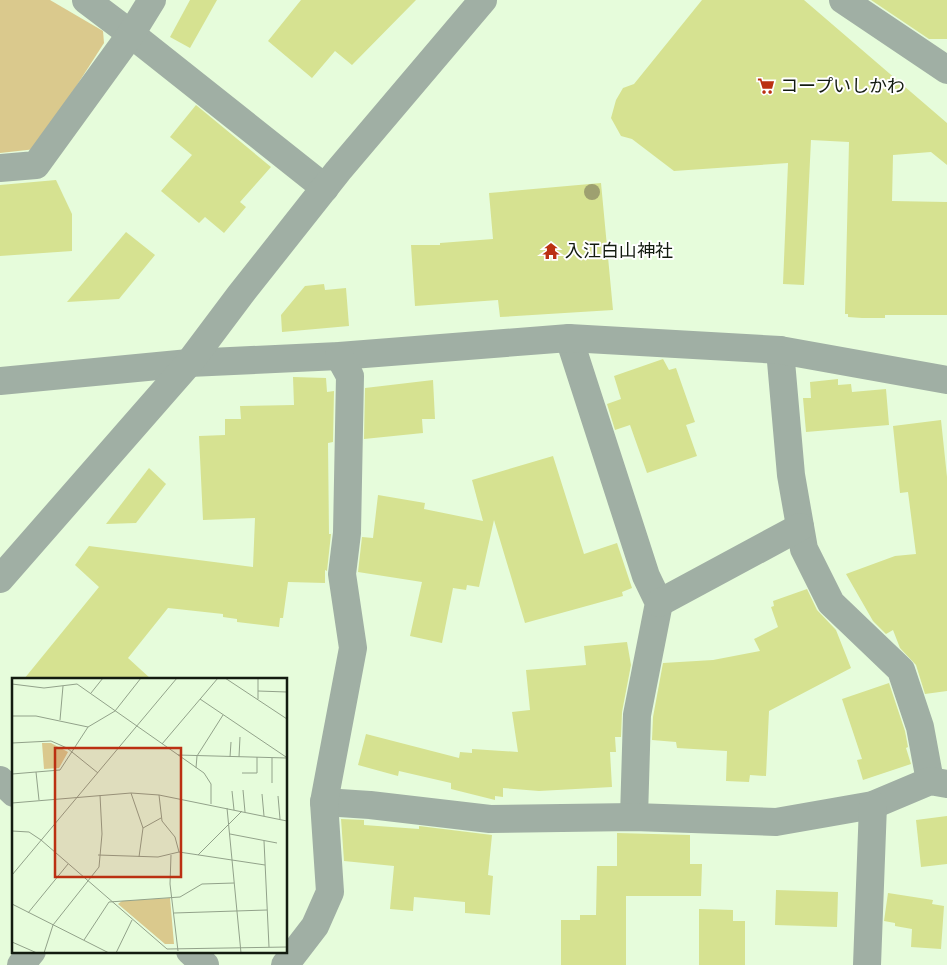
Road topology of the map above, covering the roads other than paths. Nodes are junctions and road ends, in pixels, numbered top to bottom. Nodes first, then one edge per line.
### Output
1 (86, 0) edge
2 (152, 0) edge
3 (483, 0) edge
4 (843, 0) edge
5 (131, 34) junction
6 (941, 62) edge
7 (0, 168) edge
8 (325, 188) junction
9 (569, 338) junction
10 (780, 350) junction
11 (339, 356) junction
12 (189, 363) junction
13 (947, 380) edge
14 (0, 381) edge
15 (800, 528) junction
16 (0, 579) edge
17 (659, 604) junction
18 (0, 780) edge
19 (939, 783) edge
20 (12, 791) edge
21 (324, 802) junction
22 (873, 805) junction
23 (634, 817) junction
24 (31, 952) edge
25 (191, 952) edge
26 (20, 965) edge
27 (205, 965) edge
28 (285, 965) edge
29 (867, 965) edge

1 - 5 street
2 - 5 street
3 - 8 street
4 - 6 street
5 - 7 street
5 - 8 street
8 - 12 street
9 - 10 street
9 - 11 street
9 - 17 street
10 - 13 street
10 - 15 street
11 - 12 street
11 - 21 street
12 - 14 street
12 - 16 street
15 - 17 street
15 - 19 street
17 - 23 street
18 - 20 street
19 - 22 street
21 - 23 street
21 - 28 street
22 - 23 street
22 - 29 street
24 - 26 street
25 - 27 street

